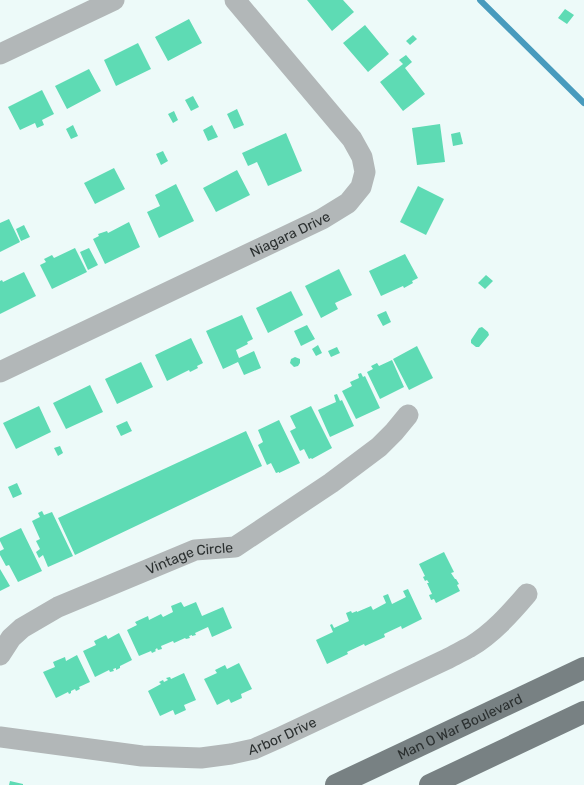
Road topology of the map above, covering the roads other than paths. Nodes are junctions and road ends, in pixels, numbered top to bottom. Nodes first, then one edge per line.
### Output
1 (114, 0) edge
2 (235, 0) edge
3 (0, 54) edge
4 (0, 372) edge
5 (408, 415) dead end
6 (527, 594) dead end
7 (0, 655) edge
8 (584, 668) edge
9 (584, 712) edge
10 (0, 737) edge
11 (336, 785) edge
12 (430, 785) edge

1 - 3 street
2 - 4 street, Niagara Drive
5 - 7 street, Vintage Circle
6 - 10 street, Arbor Drive
8 - 11 main road, Man O War Boulevard
9 - 12 main road

